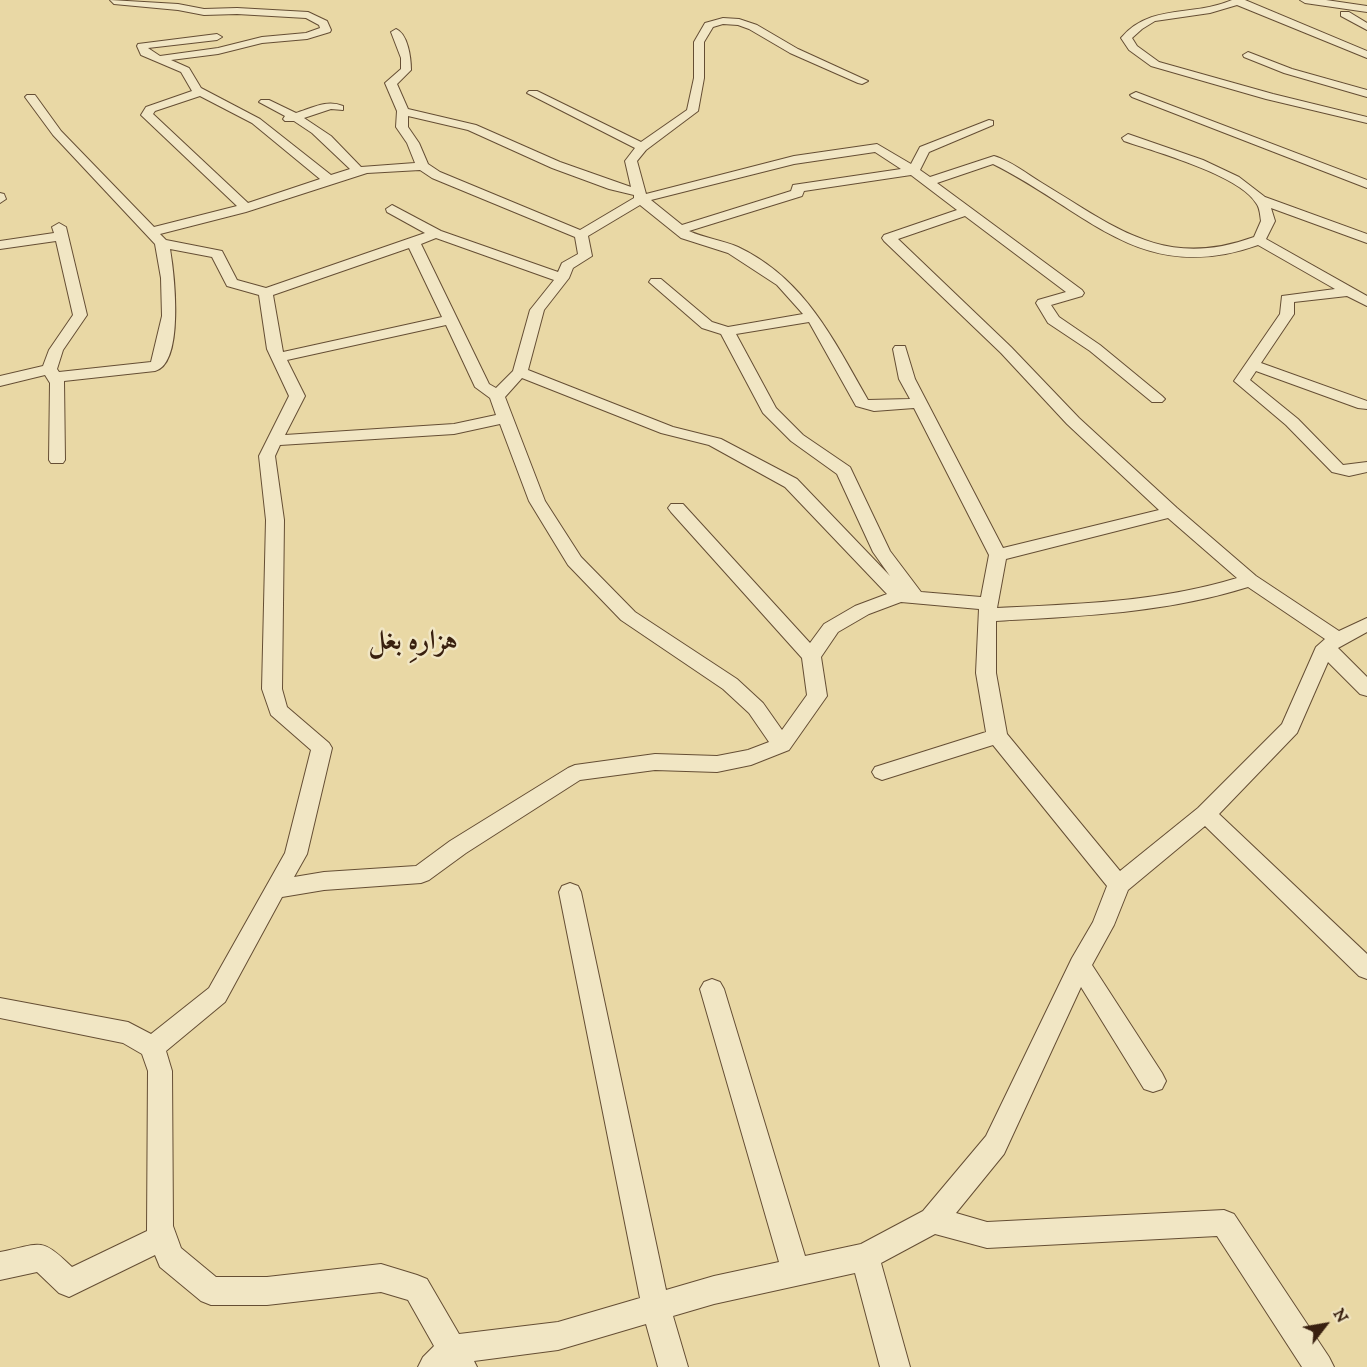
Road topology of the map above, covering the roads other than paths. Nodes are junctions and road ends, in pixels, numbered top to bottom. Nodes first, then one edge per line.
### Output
1 (1305, 0) edge
2 (114, 1) edge
3 (1239, 1) edge
4 (276, 2) dead end
5 (1367, 9) edge
6 (250, 12) junction
7 (1346, 14) dead end
8 (1367, 27) edge
9 (396, 32) dead end
10 (217, 37) dead end
11 (1248, 55) dead end
12 (1367, 55) edge
13 (160, 59) junction
14 (862, 81) dead end
15 (200, 92) junction
16 (533, 93) dead end
17 (1136, 94) dead end
18 (1367, 94) edge
19 (31, 97) dead end
20 (265, 102) dead end
21 (339, 108) dead end
22 (403, 111) junction
23 (296, 116) junction
24 (1367, 120) edge
25 (989, 123) dead end
26 (263, 128) junction
27 (1128, 138) dead end
28 (642, 147) junction
29 (423, 166) junction
30 (358, 171) junction
31 (913, 171) junction
32 (329, 180) junction
33 (928, 182) junction
34 (1367, 184) edge
35 (639, 196) junction
36 (1262, 200) junction
37 (245, 207) junction
38 (392, 209) dead end
39 (966, 211) junction
40 (679, 230) junction
41 (435, 234) junction
42 (580, 235) junction
43 (156, 238) junction
44 (1367, 239) edge
45 (1259, 240) junction
46 (413, 242) junction
47 (0, 245) edge
48 (562, 278) junction
49 (656, 282) dead end
50 (1349, 292) junction
51 (266, 293) junction
52 (1367, 302) edge
53 (813, 317) junction
54 (452, 319) junction
55 (728, 331) junction
56 (900, 349) dead end
57 (278, 357) junction
58 (1255, 366) junction
59 (520, 372) junction
60 (52, 373) junction
61 (0, 381) edge
62 (497, 396) junction
63 (1157, 399) dead end
64 (919, 403) junction
65 (1366, 406) edge
66 (506, 418) junction
67 (275, 441) junction
68 (57, 460) dead end
69 (1367, 467) edge
70 (676, 508) dead end
71 (1171, 512) junction
72 (998, 555) junction
73 (1250, 580) junction
74 (907, 596) junction
75 (988, 610) junction
76 (1367, 624) edge
77 (1331, 643) junction
78 (811, 656) junction
79 (1367, 689) edge
80 (997, 736) junction
81 (782, 745) junction
82 (882, 772) dead end
83 (1206, 814) junction
84 (1119, 885) junction
85 (275, 889) junction
86 (570, 892) dead end
87 (1080, 965) junction
88 (1367, 969) edge
89 (712, 989) dead end
90 (0, 1008) edge
91 (152, 1047) junction
92 (1153, 1081) dead end
93 (933, 1220) junction
94 (164, 1236) junction
95 (865, 1257) junction
96 (0, 1266) edge
97 (796, 1272) junction
98 (656, 1308) junction
99 (449, 1361) edge
100 (673, 1367) edge
101 (895, 1367) edge
102 (1319, 1367) edge

1 - 5 street
2 - 6 street
3 - 12 street
3 - 24 street
4 - 6 street
6 - 13 street
7 - 8 street
9 - 22 street
10 - 13 street
11 - 18 street
13 - 15 street
14 - 28 street
15 - 26 street
15 - 37 street
16 - 28 street
17 - 34 street
19 - 43 street
20 - 23 street
21 - 23 street
22 - 29 street
22 - 35 street
23 - 26 street
23 - 30 street
25 - 31 street
26 - 32 street
27 - 36 street
28 - 35 street
29 - 30 street
29 - 42 street
30 - 32 street
31 - 33 street
31 - 35 street
31 - 40 street
32 - 37 street
33 - 39 street
33 - 45 street
35 - 40 street
35 - 42 street
36 - 44 street
36 - 45 street
37 - 43 street
38 - 41 street
39 - 63 street
39 - 71 street
40 - 53 street
41 - 46 street
41 - 48 street
42 - 48 street
43 - 51 street
43 - 60 street
45 - 50 street
46 - 51 street
46 - 54 street
47 - 60 street
48 - 59 street
49 - 55 street
50 - 52 street
50 - 58 street
51 - 57 street
53 - 55 street
53 - 64 street
54 - 57 street
54 - 62 street
55 - 74 street
56 - 64 street
57 - 67 street
58 - 65 street
58 - 69 street
59 - 62 street
59 - 74 street
60 - 61 street
60 - 68 street
62 - 66 street
64 - 72 street
66 - 67 street
66 - 81 street
67 - 85 street
70 - 78 street
71 - 72 street
71 - 73 street
72 - 75 street
73 - 75 street
73 - 77 street
74 - 75 street
74 - 78 street
75 - 80 street
76 - 77 street
77 - 79 street
77 - 83 street
78 - 81 street
80 - 82 street
80 - 84 street
81 - 85 street
83 - 84 street
83 - 88 street
84 - 87 street
85 - 91 street
86 - 98 street
87 - 92 street
87 - 93 street
89 - 97 street
90 - 91 street
91 - 94 street
93 - 95 street
93 - 102 street
94 - 96 street
94 - 99 street
95 - 97 street
95 - 101 street
97 - 98 street
98 - 99 street
98 - 100 street

